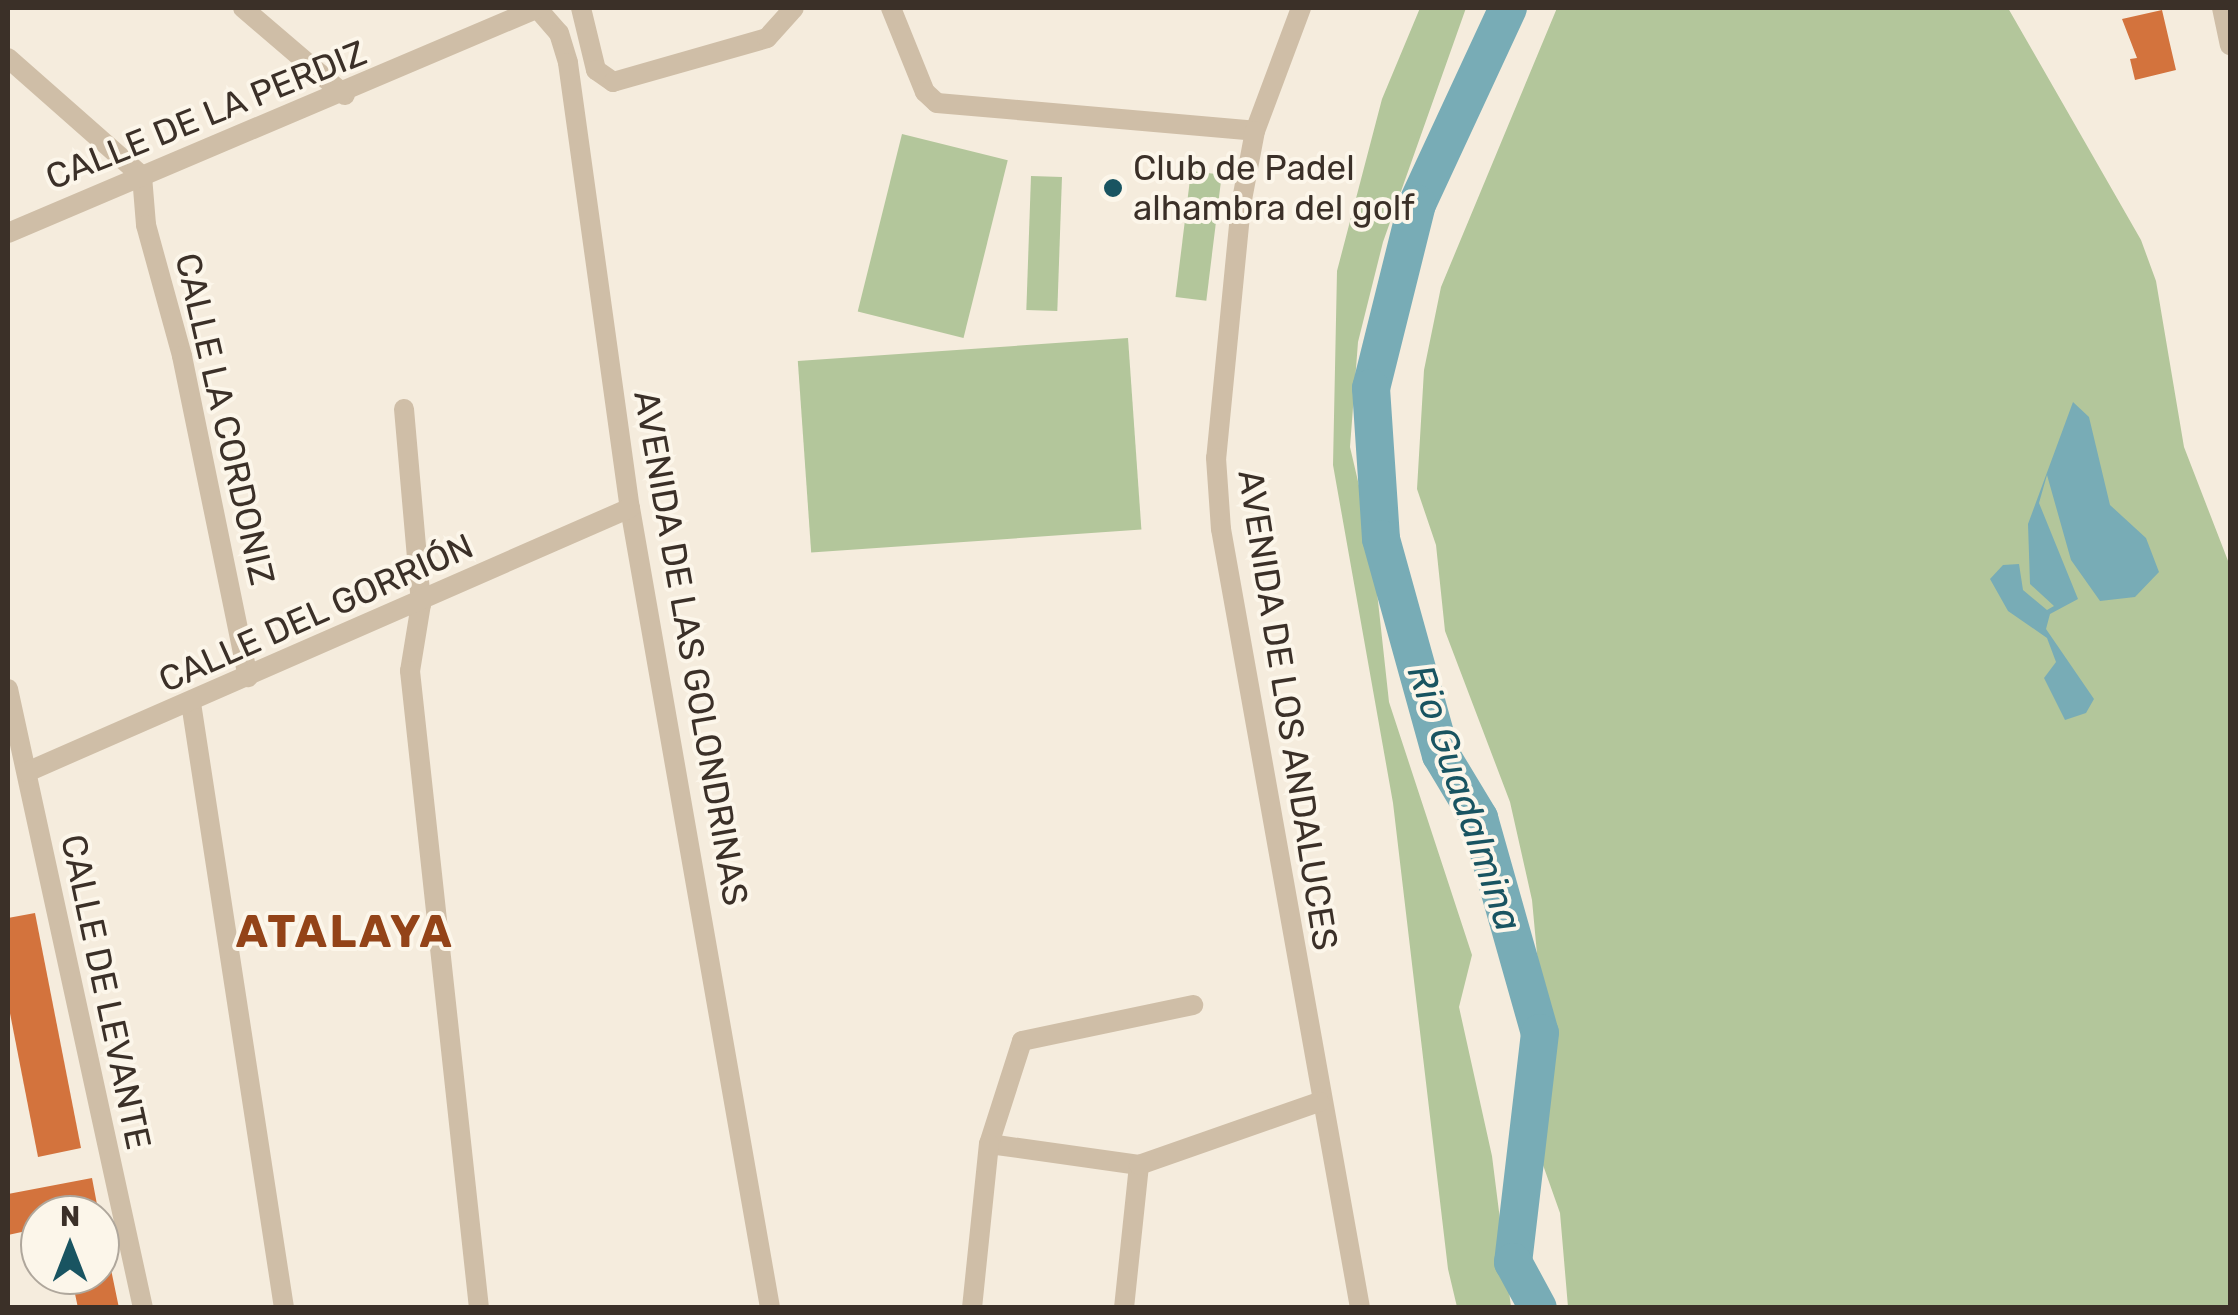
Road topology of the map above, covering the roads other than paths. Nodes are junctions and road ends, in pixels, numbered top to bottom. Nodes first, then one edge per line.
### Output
1 (243, 8) edge
2 (538, 8) edge
3 (580, 8) edge
4 (794, 8) edge
5 (891, 8) edge
6 (1301, 8) edge
7 (2222, 8) edge
8 (2230, 46) edge
9 (8, 58) edge
10 (345, 95) junction
11 (1255, 131) junction
12 (142, 176) junction
13 (8, 233) edge
14 (404, 409) dead end
15 (630, 508) junction
16 (421, 604) junction
17 (248, 677) junction
18 (8, 689) edge
19 (191, 703) junction
20 (27, 772) junction
21 (1194, 1005) dead end
22 (1319, 1102) junction
23 (989, 1144) junction
24 (1139, 1165) junction
25 (142, 1308) edge
26 (284, 1308) edge
27 (479, 1308) edge
28 (770, 1308) edge
29 (972, 1308) edge
30 (1124, 1308) edge
31 (1360, 1308) edge

1 - 10 street
2 - 10 street, CALLE DE LA PERDIZ
2 - 15 street, AVENIDA DE LAS GOLONDRINAS
3 - 4 street
5 - 11 street
6 - 11 street, AVENIDA DE LOS ANDALUCES
7 - 8 street
9 - 12 street
10 - 12 street, CALLE DE LA PERDIZ
11 - 22 street, AVENIDA DE LOS ANDALUCES
12 - 13 street, CALLE DE LA PERDIZ
12 - 17 street, CALLE LA CORDONIZ
14 - 16 street
15 - 16 street, CALLE DEL GORRIÓN
15 - 28 street, AVENIDA DE LAS GOLONDRINAS
16 - 17 street, CALLE DEL GORRIÓN
16 - 27 street
17 - 19 street, CALLE DEL GORRIÓN
18 - 20 street, CALLE DE LEVANTE
19 - 20 street, CALLE DEL GORRIÓN
19 - 26 street
20 - 25 street, CALLE DE LEVANTE
21 - 23 street
22 - 24 street
22 - 31 street, AVENIDA DE LOS ANDALUCES
23 - 24 street
23 - 29 street
24 - 30 street

